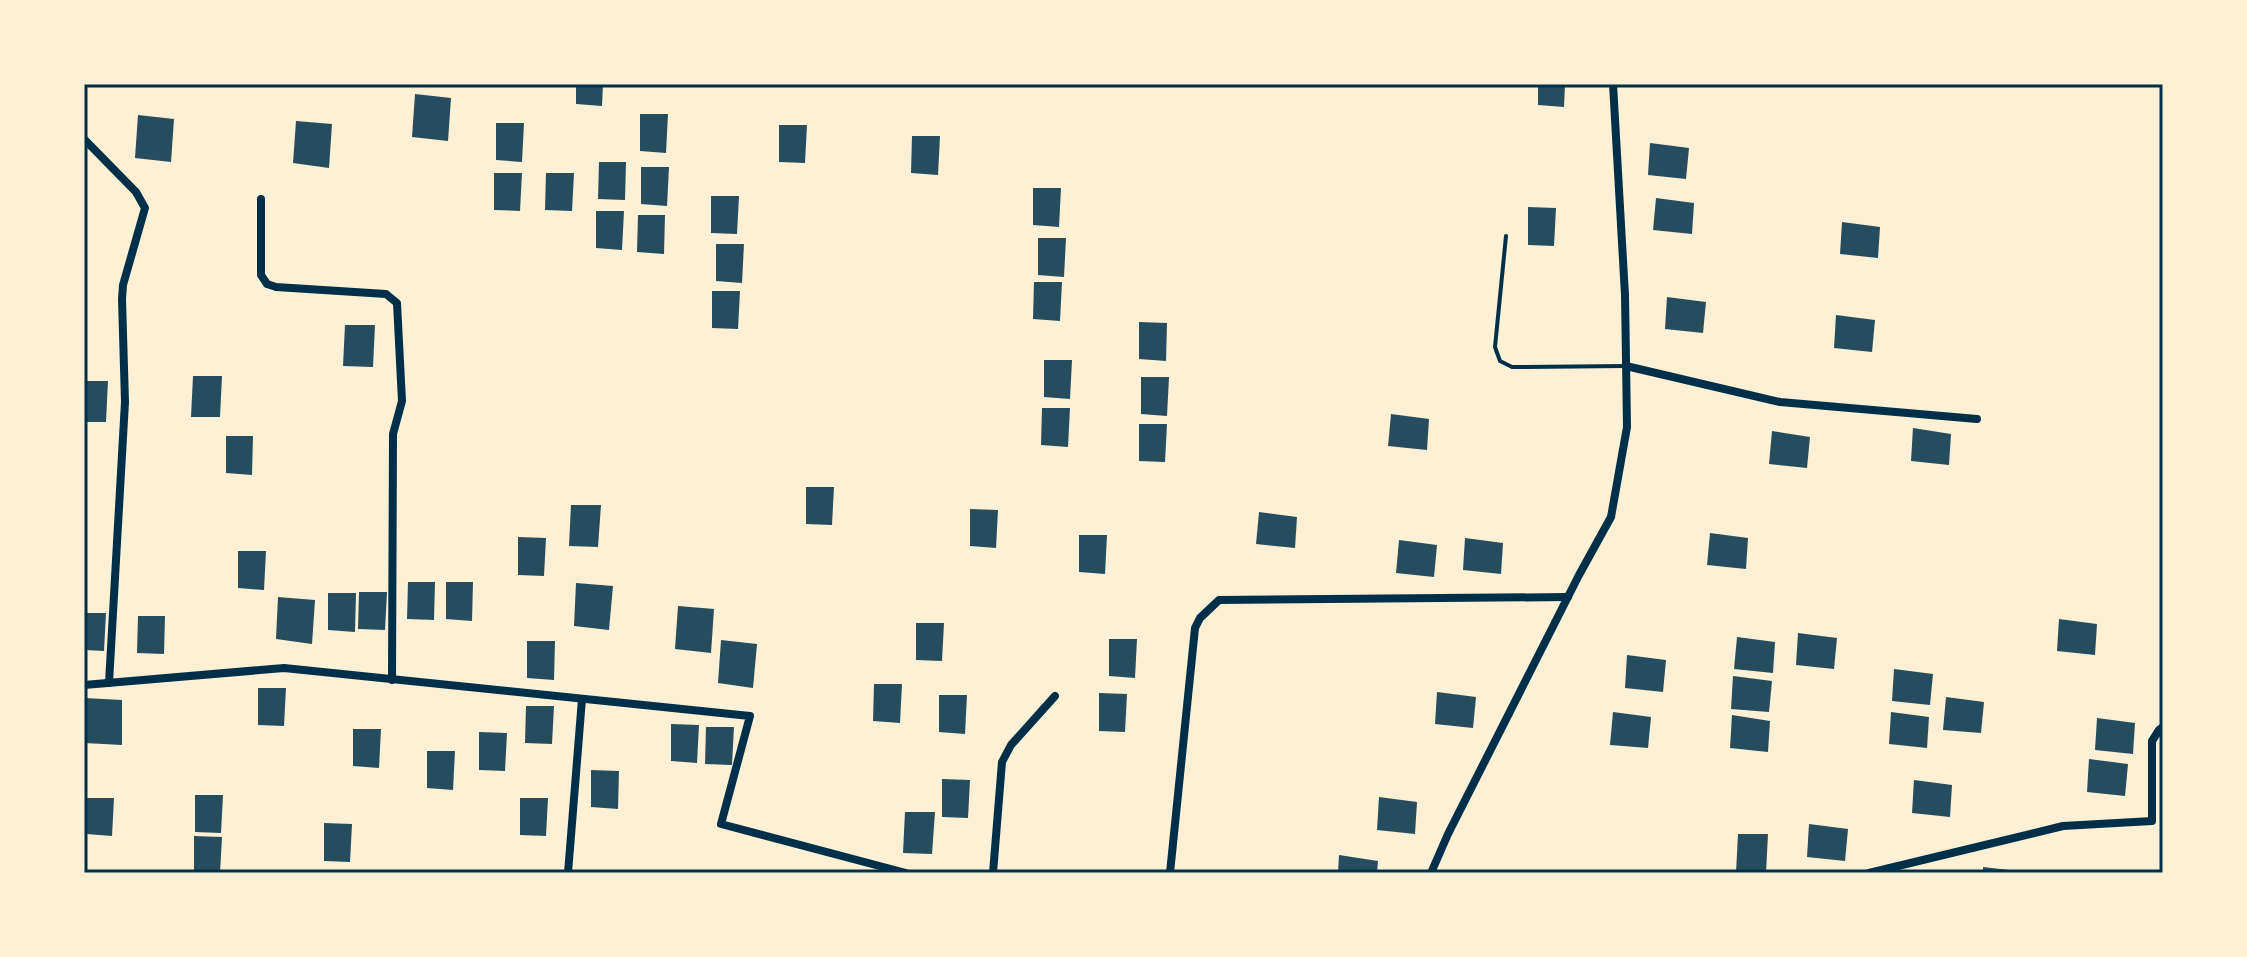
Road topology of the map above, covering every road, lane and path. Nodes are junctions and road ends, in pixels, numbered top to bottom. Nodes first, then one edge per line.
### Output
1 (1613, 84) edge
2 (84, 139) edge
3 (261, 199) dead end
4 (1506, 236) dead end
5 (1626, 366) junction
6 (1977, 419) dead end
7 (1568, 597) junction
8 (392, 680) junction
9 (109, 683) junction
10 (84, 685) edge
11 (1055, 696) dead end
12 (582, 699) junction
13 (2163, 727) edge
14 (2152, 821) junction
15 (2163, 821) edge
16 (568, 873) edge
17 (906, 873) edge
18 (993, 873) edge
19 (1170, 873) edge
20 (1431, 873) edge
21 (1869, 873) edge

1 - 5 street
2 - 9 street
3 - 8 street
4 - 5 lane
5 - 6 street
5 - 7 street
7 - 19 street
7 - 20 street
8 - 9 street
8 - 12 street
9 - 10 street
11 - 18 street
12 - 16 street
12 - 17 street
13 - 14 street
14 - 15 street
14 - 21 street

